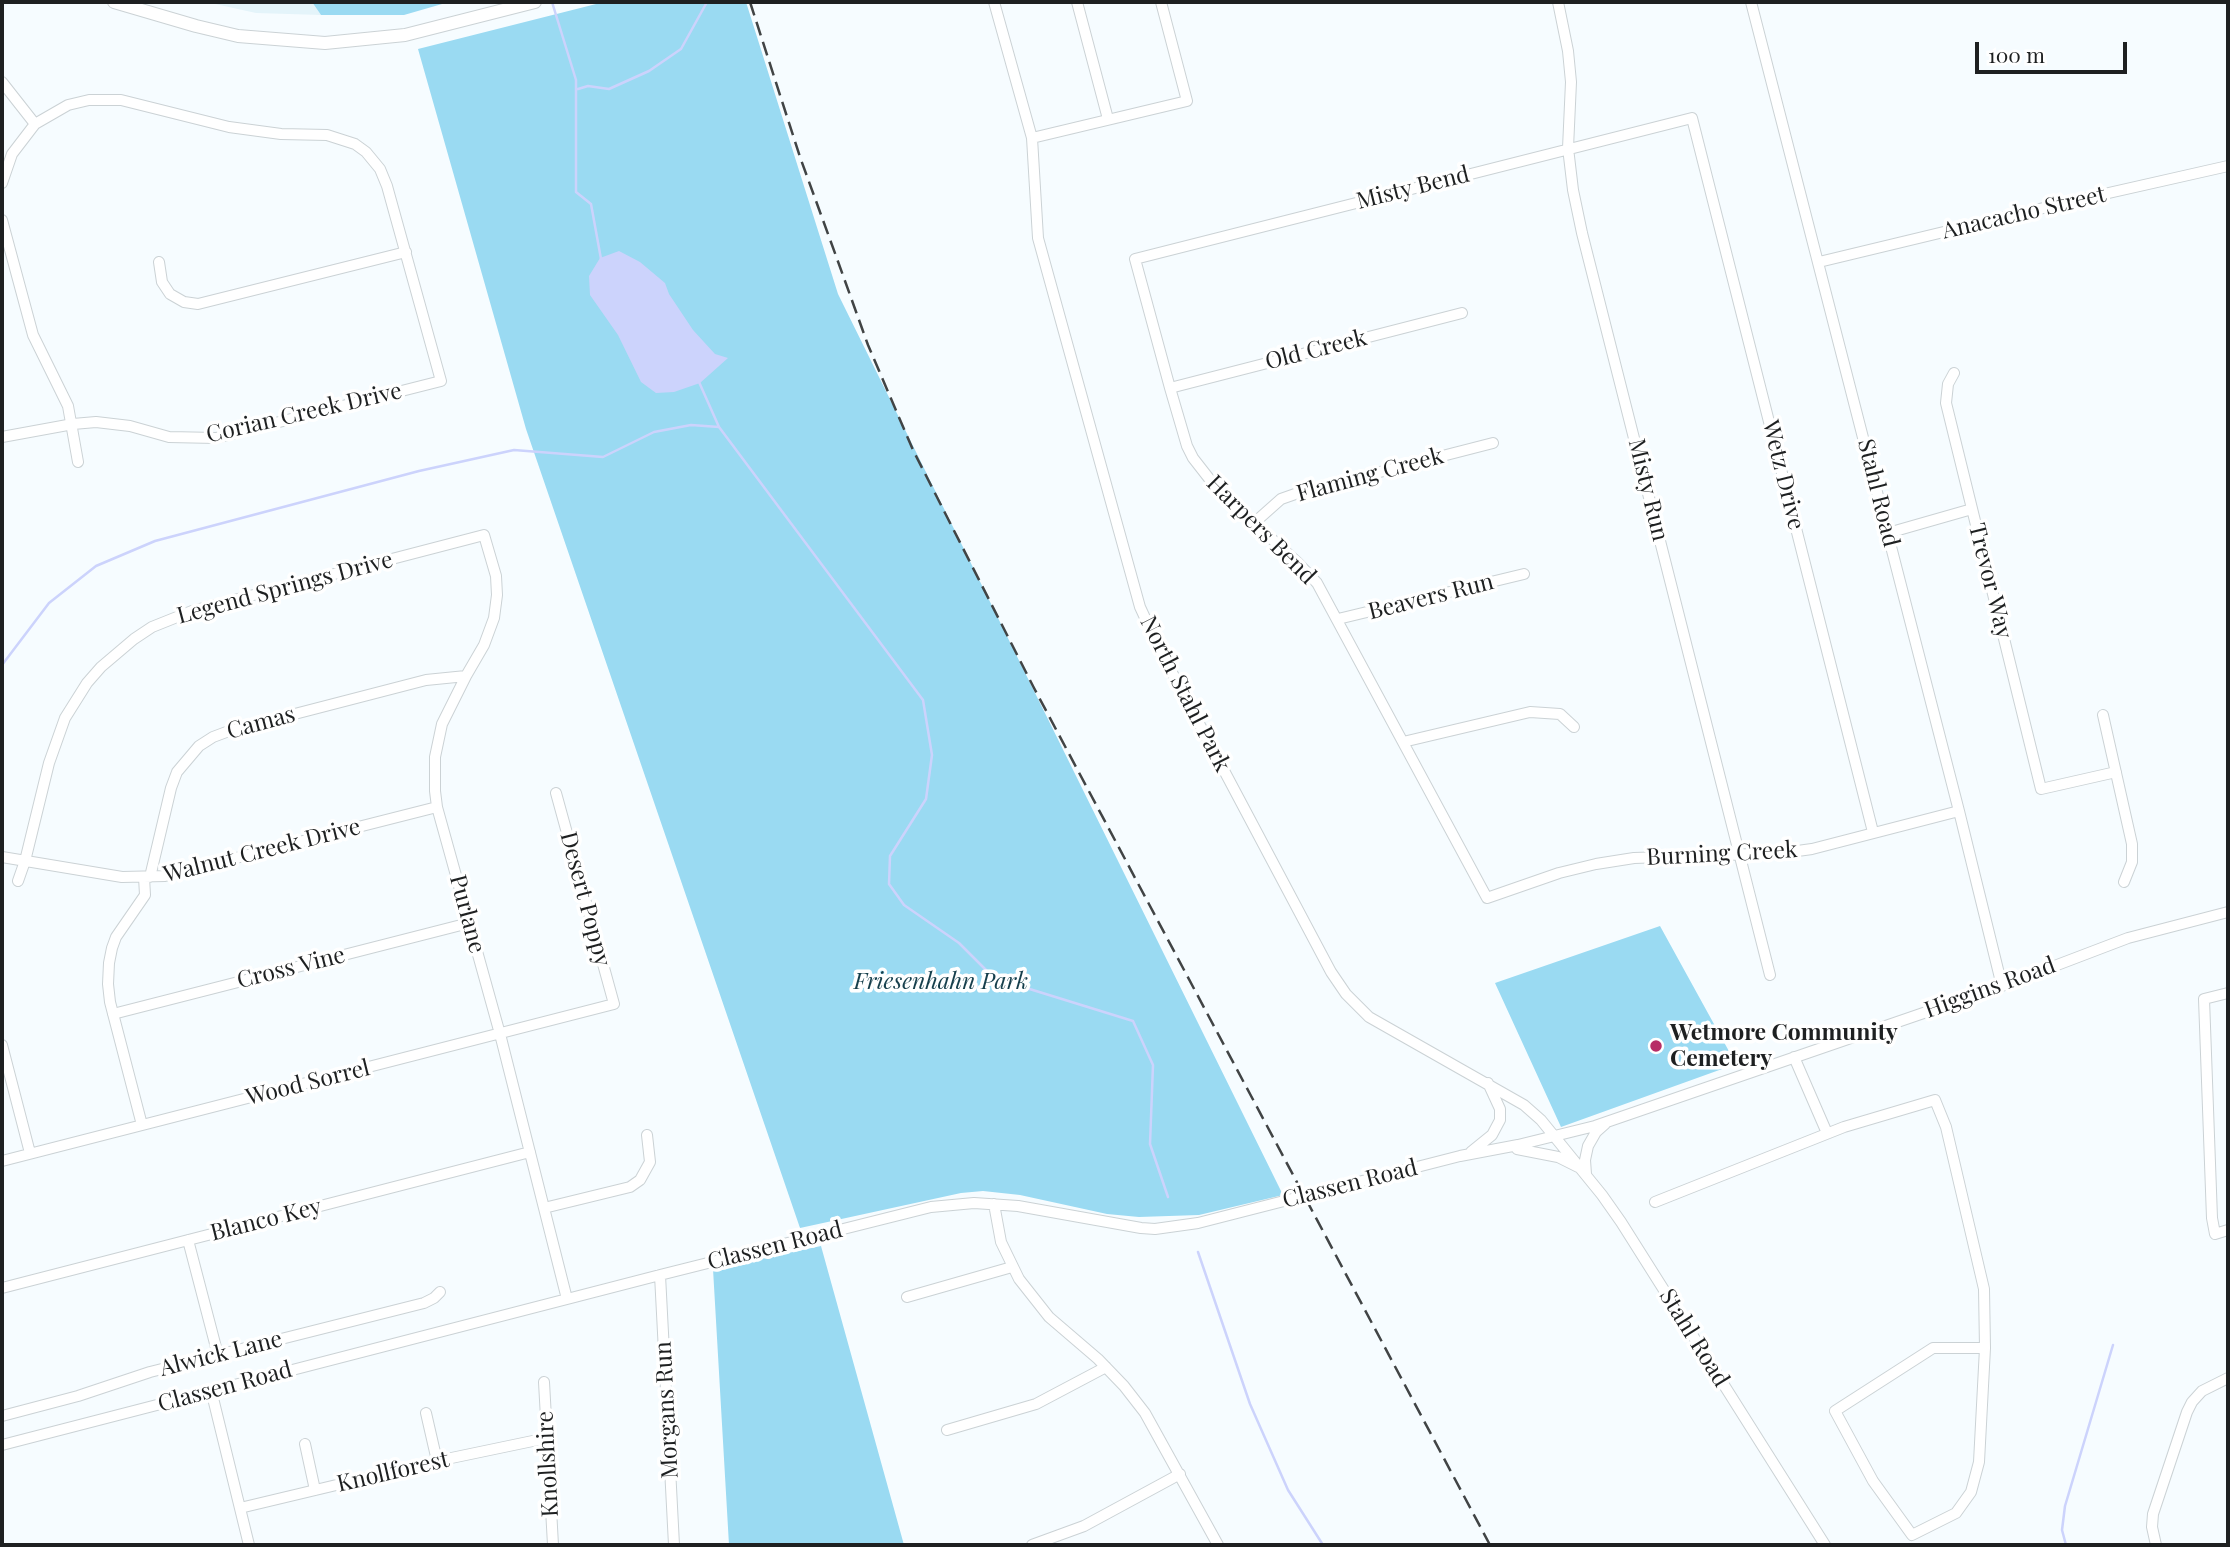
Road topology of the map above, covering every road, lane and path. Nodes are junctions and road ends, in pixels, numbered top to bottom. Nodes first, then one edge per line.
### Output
1 (114, 2) edge
2 (535, 2) edge
3 (994, 2) edge
4 (1077, 2) edge
5 (1161, 2) edge
6 (1558, 2) edge
7 (1751, 2) edge
8 (2, 82) edge
9 (1692, 118) joint
10 (1108, 119) junction
11 (36, 124) junction
12 (1032, 138) junction
13 (1569, 148) junction
14 (2228, 166) edge
15 (2, 183) edge
16 (2, 220) edge
17 (405, 252) junction
18 (1135, 259) joint
19 (159, 262) dead end
20 (1819, 262) junction
21 (1462, 313) dead end
22 (1954, 373) dead end
23 (1170, 387) junction
24 (73, 424) junction
25 (2, 438) edge
26 (1493, 443) dead end
27 (78, 462) dead end
28 (1972, 509) junction
29 (1254, 523) junction
30 (1888, 533) junction
31 (484, 536) joint
32 (1524, 575) dead end
33 (1338, 620) junction
34 (466, 676) junction
35 (2103, 715) dead end
36 (1574, 727) dead end
37 (1404, 742) junction
38 (2116, 772) junction
39 (556, 793) dead end
40 (437, 807) junction
41 (1959, 811) junction
42 (1873, 832) junction
43 (1740, 854) junction
44 (2, 857) edge
45 (25, 861) junction
46 (147, 877) junction
47 (18, 881) dead end
48 (2124, 882) dead end
49 (1486, 898) joint
50 (2228, 912) edge
51 (469, 923) junction
52 (1770, 975) dead end
53 (2002, 986) junction
54 (2228, 993) edge
55 (614, 1004) joint
56 (113, 1014) junction
57 (499, 1034) junction
58 (2, 1045) edge
59 (1794, 1057) junction
60 (1488, 1083) junction
61 (1608, 1122) junction
62 (142, 1125) junction
63 (1827, 1133) junction
64 (646, 1135) dead end
65 (1555, 1136) junction
66 (1507, 1147) junction
67 (530, 1152) junction
68 (30, 1153) junction
69 (1469, 1154) junction
70 (2, 1161) edge
71 (1584, 1172) junction
72 (1655, 1202) dead end
73 (994, 1204) junction
74 (544, 1208) junction
75 (2228, 1230) edge
76 (188, 1240) junction
77 (1012, 1267) junction
78 (660, 1275) junction
79 (2, 1288) edge
80 (440, 1292) dead end
81 (907, 1297) dead end
82 (568, 1299) junction
83 (1985, 1348) junction
84 (218, 1355) junction
85 (1106, 1367) junction
86 (2228, 1378) edge
87 (544, 1382) dead end
88 (211, 1390) junction
89 (426, 1413) dead end
90 (2, 1416) edge
91 (947, 1430) dead end
92 (547, 1438) junction
93 (304, 1444) dead end
94 (2, 1445) edge
95 (438, 1461) junction
96 (1180, 1474) junction
97 (315, 1490) junction
98 (240, 1508) junction
99 (249, 1545) edge
100 (553, 1545) edge
101 (674, 1545) edge
102 (1032, 1545) edge
103 (1218, 1545) edge
104 (1825, 1545) edge
105 (2156, 1545) edge

1 - 2 main road
3 - 12 street, North Stahl Park
4 - 10 street
5 - 10 street
6 - 13 street, Misty Run
7 - 20 street, Stahl Road
8 - 11 street
9 - 13 street, Misty Bend
9 - 42 street, Wetz Drive
10 - 12 street
11 - 15 street
11 - 17 street
12 - 60 street, North Stahl Park
13 - 18 street, Misty Bend
13 - 43 street, Misty Run
14 - 20 street, Anacacho Street
16 - 24 street
17 - 19 street
17 - 24 street, Corian Creek Drive
18 - 23 street, Harpers Bend
20 - 30 street, Stahl Road
21 - 23 street, Old Creek
22 - 28 street, Trevor Way
23 - 29 street, Harpers Bend
24 - 25 street, Corian Creek Drive
24 - 27 street
26 - 29 street, Flaming Creek
28 - 30 street
28 - 38 street, Trevor Way
29 - 33 street, Harpers Bend
30 - 41 street, Stahl Road
31 - 34 street, Purlane
31 - 45 street, Legend Springs Drive
32 - 33 street, Beavers Run
33 - 37 street, Harpers Bend
34 - 40 street, Purlane
34 - 46 street, Camas
35 - 38 street
36 - 37 street
37 - 49 street, Harpers Bend
38 - 48 street
39 - 55 street, Desert Poppy
40 - 46 street, Walnut Creek Drive
40 - 51 street, Purlane
41 - 42 street, Burning Creek
41 - 53 street, Stahl Road
42 - 43 street, Burning Creek
43 - 49 street, Burning Creek
43 - 52 street, Misty Run
44 - 45 street, Walnut Creek Drive
45 - 46 street, Walnut Creek Drive
45 - 47 street, Legend Springs Drive
46 - 56 street, Camas
50 - 53 street, Higgins Road
51 - 56 street, Cross Vine
51 - 57 street, Purlane
53 - 59 street, Higgins Road
54 - 75 street
55 - 57 street, Wood Sorrel
56 - 62 street, Camas
57 - 62 street, Wood Sorrel
57 - 67 street, Purlane
58 - 68 street
59 - 61 street, Higgins Road
59 - 63 street
60 - 65 street, North Stahl Park
60 - 69 street
61 - 65 street, Higgins Road
61 - 71 street
62 - 68 street, Wood Sorrel
63 - 72 street
63 - 83 street
64 - 74 street
65 - 66 street, Classen Road
65 - 71 street, Stahl Road
66 - 69 street, Classen Road
66 - 71 street
67 - 74 street, Purlane
67 - 76 street, Blanco Key
68 - 70 street, Wood Sorrel
69 - 73 street, Classen Road
71 - 104 street, Stahl Road
73 - 77 street
73 - 78 street, Classen Road
74 - 82 street, Purlane
76 - 79 street, Blanco Key
76 - 84 street
77 - 81 street
77 - 85 street
78 - 82 street, Classen Road
78 - 101 street, Morgans Run
80 - 84 street, Alwick Lane
82 - 88 street, Classen Road
83 - 83 street
84 - 90 street, Alwick Lane
85 - 91 street
85 - 96 street
86 - 105 street
87 - 92 street, Knollshire
88 - 94 street, Classen Road
88 - 98 street
89 - 95 street
92 - 95 street, Knollforest
92 - 100 street, Knollshire
93 - 97 street
95 - 97 street, Knollforest
96 - 102 street
96 - 103 street
97 - 98 street, Knollforest
98 - 99 street

